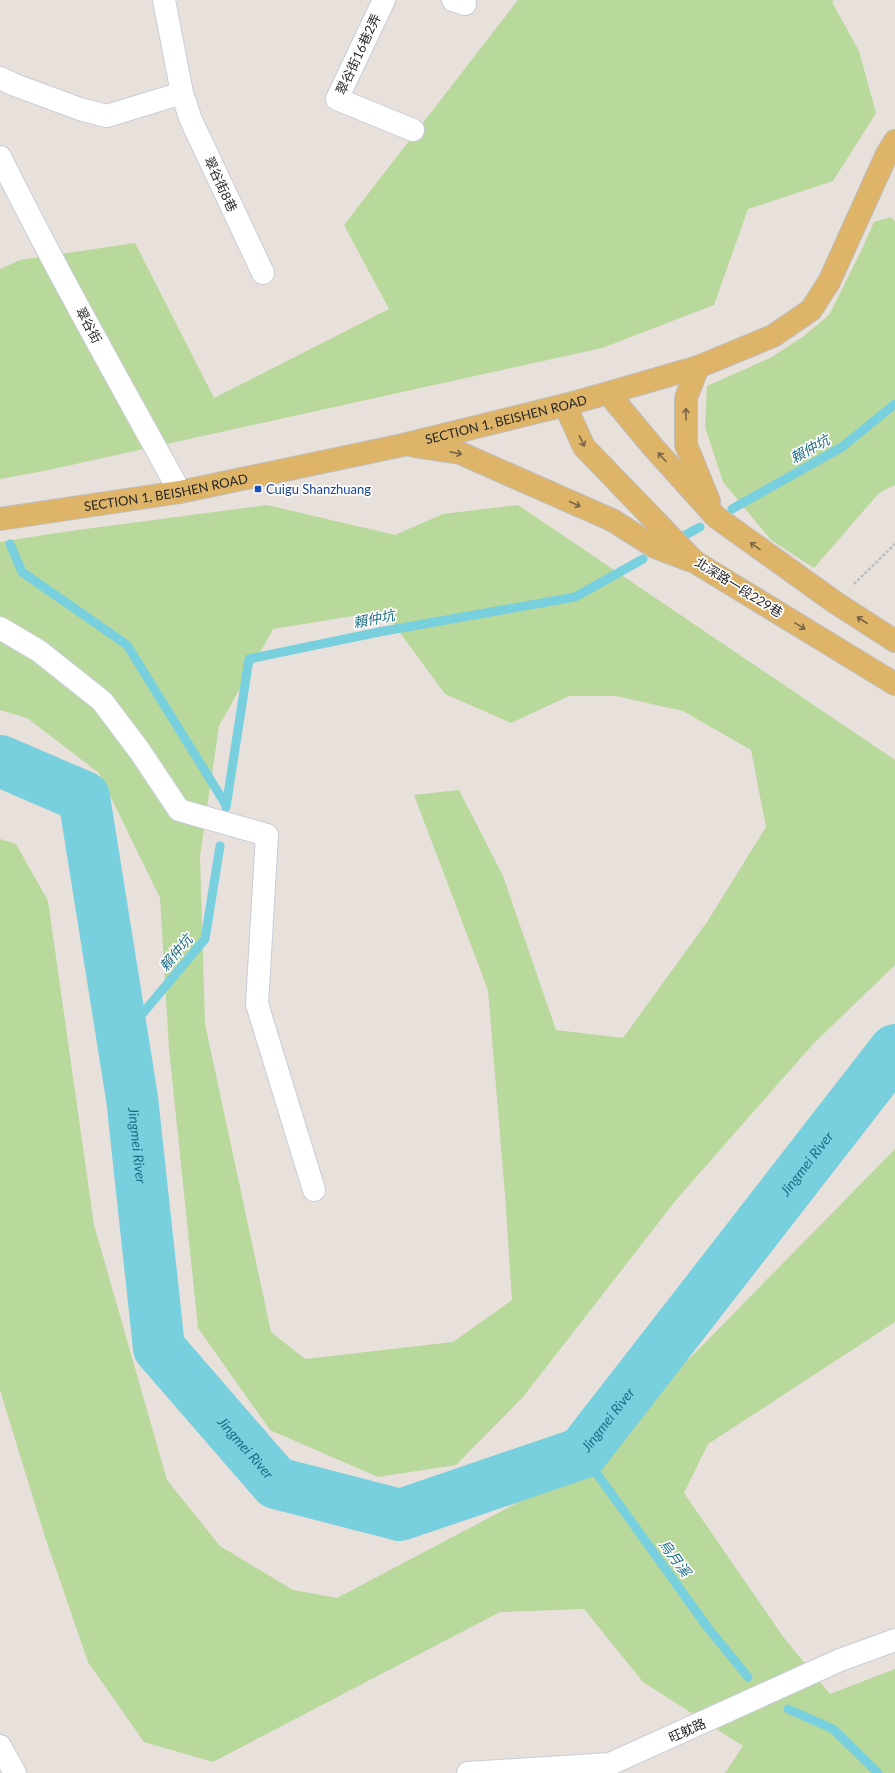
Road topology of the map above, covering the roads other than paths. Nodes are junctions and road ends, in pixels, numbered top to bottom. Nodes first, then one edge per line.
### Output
1 (164, 0) edge
2 (384, 0) edge
3 (0, 78) edge
4 (182, 93) junction
5 (413, 130) dead end
6 (895, 141) edge
7 (0, 157) edge
8 (263, 273) dead end
9 (698, 367) junction
10 (608, 393) junction
11 (565, 405) junction
12 (403, 445) junction
13 (180, 492) junction
14 (716, 517) junction
15 (0, 520) edge
16 (695, 562) junction
17 (0, 628) edge
18 (895, 641) edge
19 (895, 684) edge
20 (314, 1190) dead end
21 (895, 1640) edge
22 (0, 1746) edge
23 (15, 1773) edge
24 (468, 1773) edge

1 - 4 street
2 - 5 street, 翠谷街16巷2弄
3 - 4 street
4 - 8 street, 翠谷街8巷
6 - 9 main road, SECTION 1, BEISHEN ROAD
7 - 13 street, 翠谷街
9 - 10 main road, SECTION 1, BEISHEN ROAD
14 -> 9 main road
10 - 11 main road, SECTION 1, BEISHEN ROAD
14 -> 10 main road
11 - 12 main road, SECTION 1, BEISHEN ROAD
11 -> 16 main road, 北深路一段229巷
12 - 13 main road, SECTION 1, BEISHEN ROAD
12 -> 16 main road
13 - 15 main road, SECTION 1, BEISHEN ROAD
18 -> 14 main road
16 -> 19 main road, 北深路一段229巷
17 - 20 street
21 - 24 street, 旺躭路
22 - 23 street

